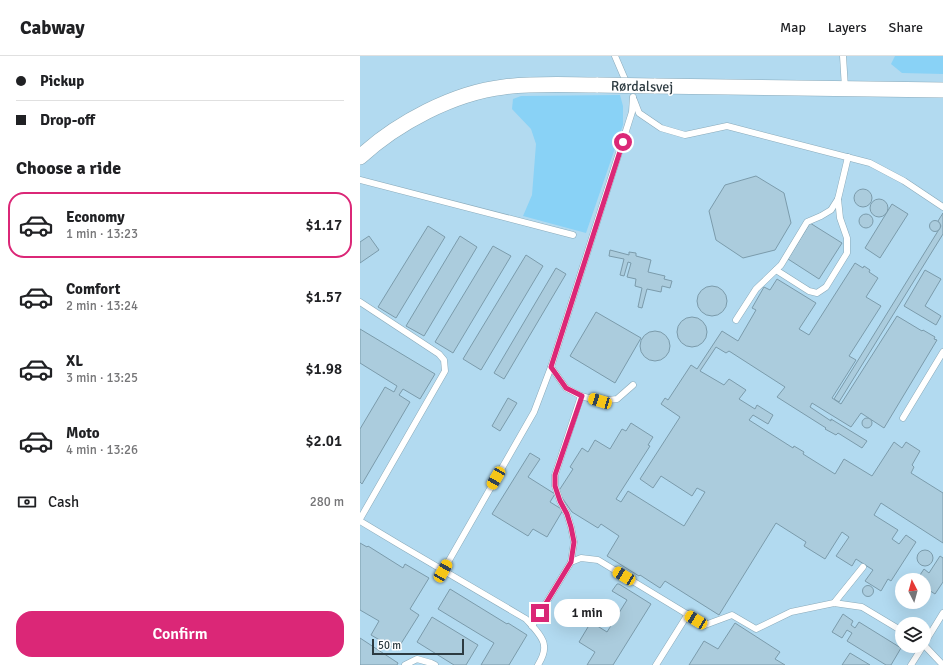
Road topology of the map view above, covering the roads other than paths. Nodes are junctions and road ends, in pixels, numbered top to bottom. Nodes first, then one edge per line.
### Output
1 (615, 56) edge
2 (843, 56) edge
3 (845, 89) junction
4 (943, 90) edge
5 (633, 97) junction
6 (360, 157) edge
7 (848, 157) junction
8 (360, 180) edge
9 (838, 199) junction
10 (943, 208) edge
11 (573, 235) dead end
12 (776, 270) junction
13 (360, 302) edge
14 (736, 320) dead end
15 (943, 352) edge
16 (551, 367) junction
17 (633, 385) dead end
18 (582, 396) junction
19 (903, 418) dead end
20 (360, 520) edge
21 (571, 562) junction
22 (862, 567) dead end
23 (443, 571) junction
24 (834, 603) junction
25 (943, 613) edge
26 (688, 614) junction
27 (532, 626) junction
28 (895, 627) edge
29 (931, 633) edge
30 (931, 652) edge
31 (919, 653) edge
32 (405, 665) edge
33 (435, 665) edge
34 (538, 665) edge
35 (656, 665) edge
36 (911, 665) edge
37 (943, 665) edge

1 - 5 lane
2 - 3 lane
3 - 4 street, Rørdalsvej
3 - 6 street, Rørdalsvej, bridge
5 - 7 lane
5 - 16 lane
7 - 9 lane
7 - 10 lane
8 - 11 lane
9 - 12 lane
9 - 12 lane
12 - 14 lane
13 - 20 lane
15 - 19 lane
16 - 18 lane
16 - 23 lane
17 - 18 lane
18 - 21 lane
20 - 23 lane
21 - 26 lane
21 - 27 lane
22 - 24 lane
23 - 27 lane
24 - 26 lane
24 - 28 lane
25 - 29 lane
26 - 35 lane
27 - 34 lane
30 - 37 lane
31 - 36 lane
32 - 33 lane

